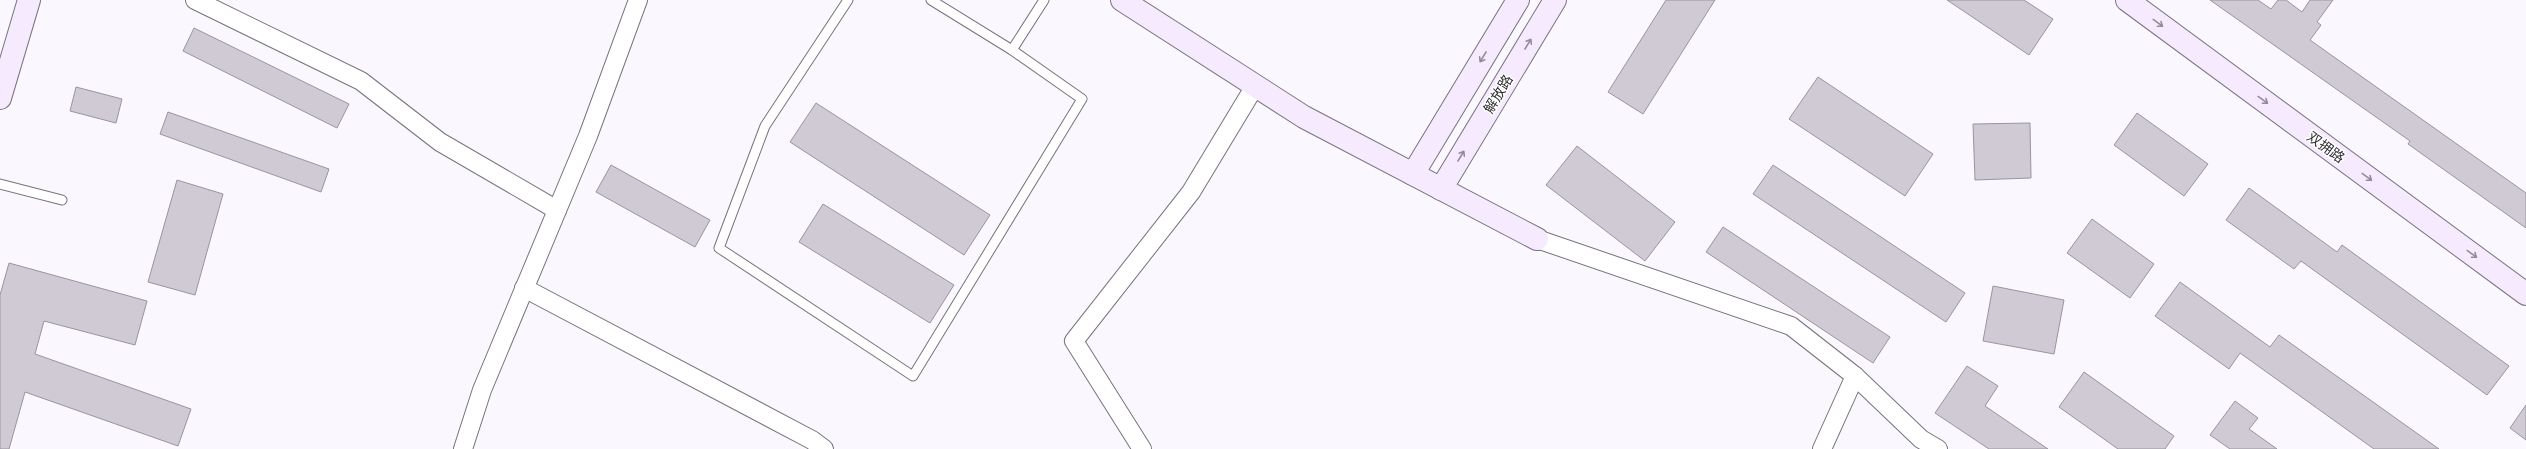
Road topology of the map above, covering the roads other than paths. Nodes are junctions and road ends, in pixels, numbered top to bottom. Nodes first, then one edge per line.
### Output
1 (29, 0) edge
2 (195, 0) edge
3 (638, 0) edge
4 (848, 0) edge
5 (931, 0) edge
6 (1044, 0) edge
7 (1122, 0) edge
8 (1518, 0) edge
9 (1555, 0) edge
10 (2127, 0) edge
11 (2153, 0) edge
12 (1012, 50) junction
13 (1255, 86) junction
14 (0, 98) edge
15 (1413, 174) junction
16 (0, 184) edge
17 (1441, 189) junction
18 (62, 200) dead end
19 (557, 210) junction
20 (1537, 239) joint
21 (2526, 276) edge
22 (524, 288) junction
23 (2526, 294) edge
24 (1855, 376) junction
25 (799, 442) edge
26 (463, 449) edge
27 (824, 449) edge
28 (1142, 449) edge
29 (1822, 449) edge
30 (1938, 449) edge

1 - 14 street
2 - 19 street
3 - 19 street
4 - 12 lane
5 - 12 lane
6 - 12 lane
7 - 13 street
8 -> 15 street
17 -> 9 street, 解放路
10 -> 23 street, 双拥路
11 - 21 street, 双拥路
13 - 15 street
13 - 28 street
15 - 17 street
16 - 18 lane
17 - 20 street
19 - 22 street
20 - 24 street
22 - 25 street
22 - 26 street
24 - 29 street
24 - 30 street
25 - 27 street

